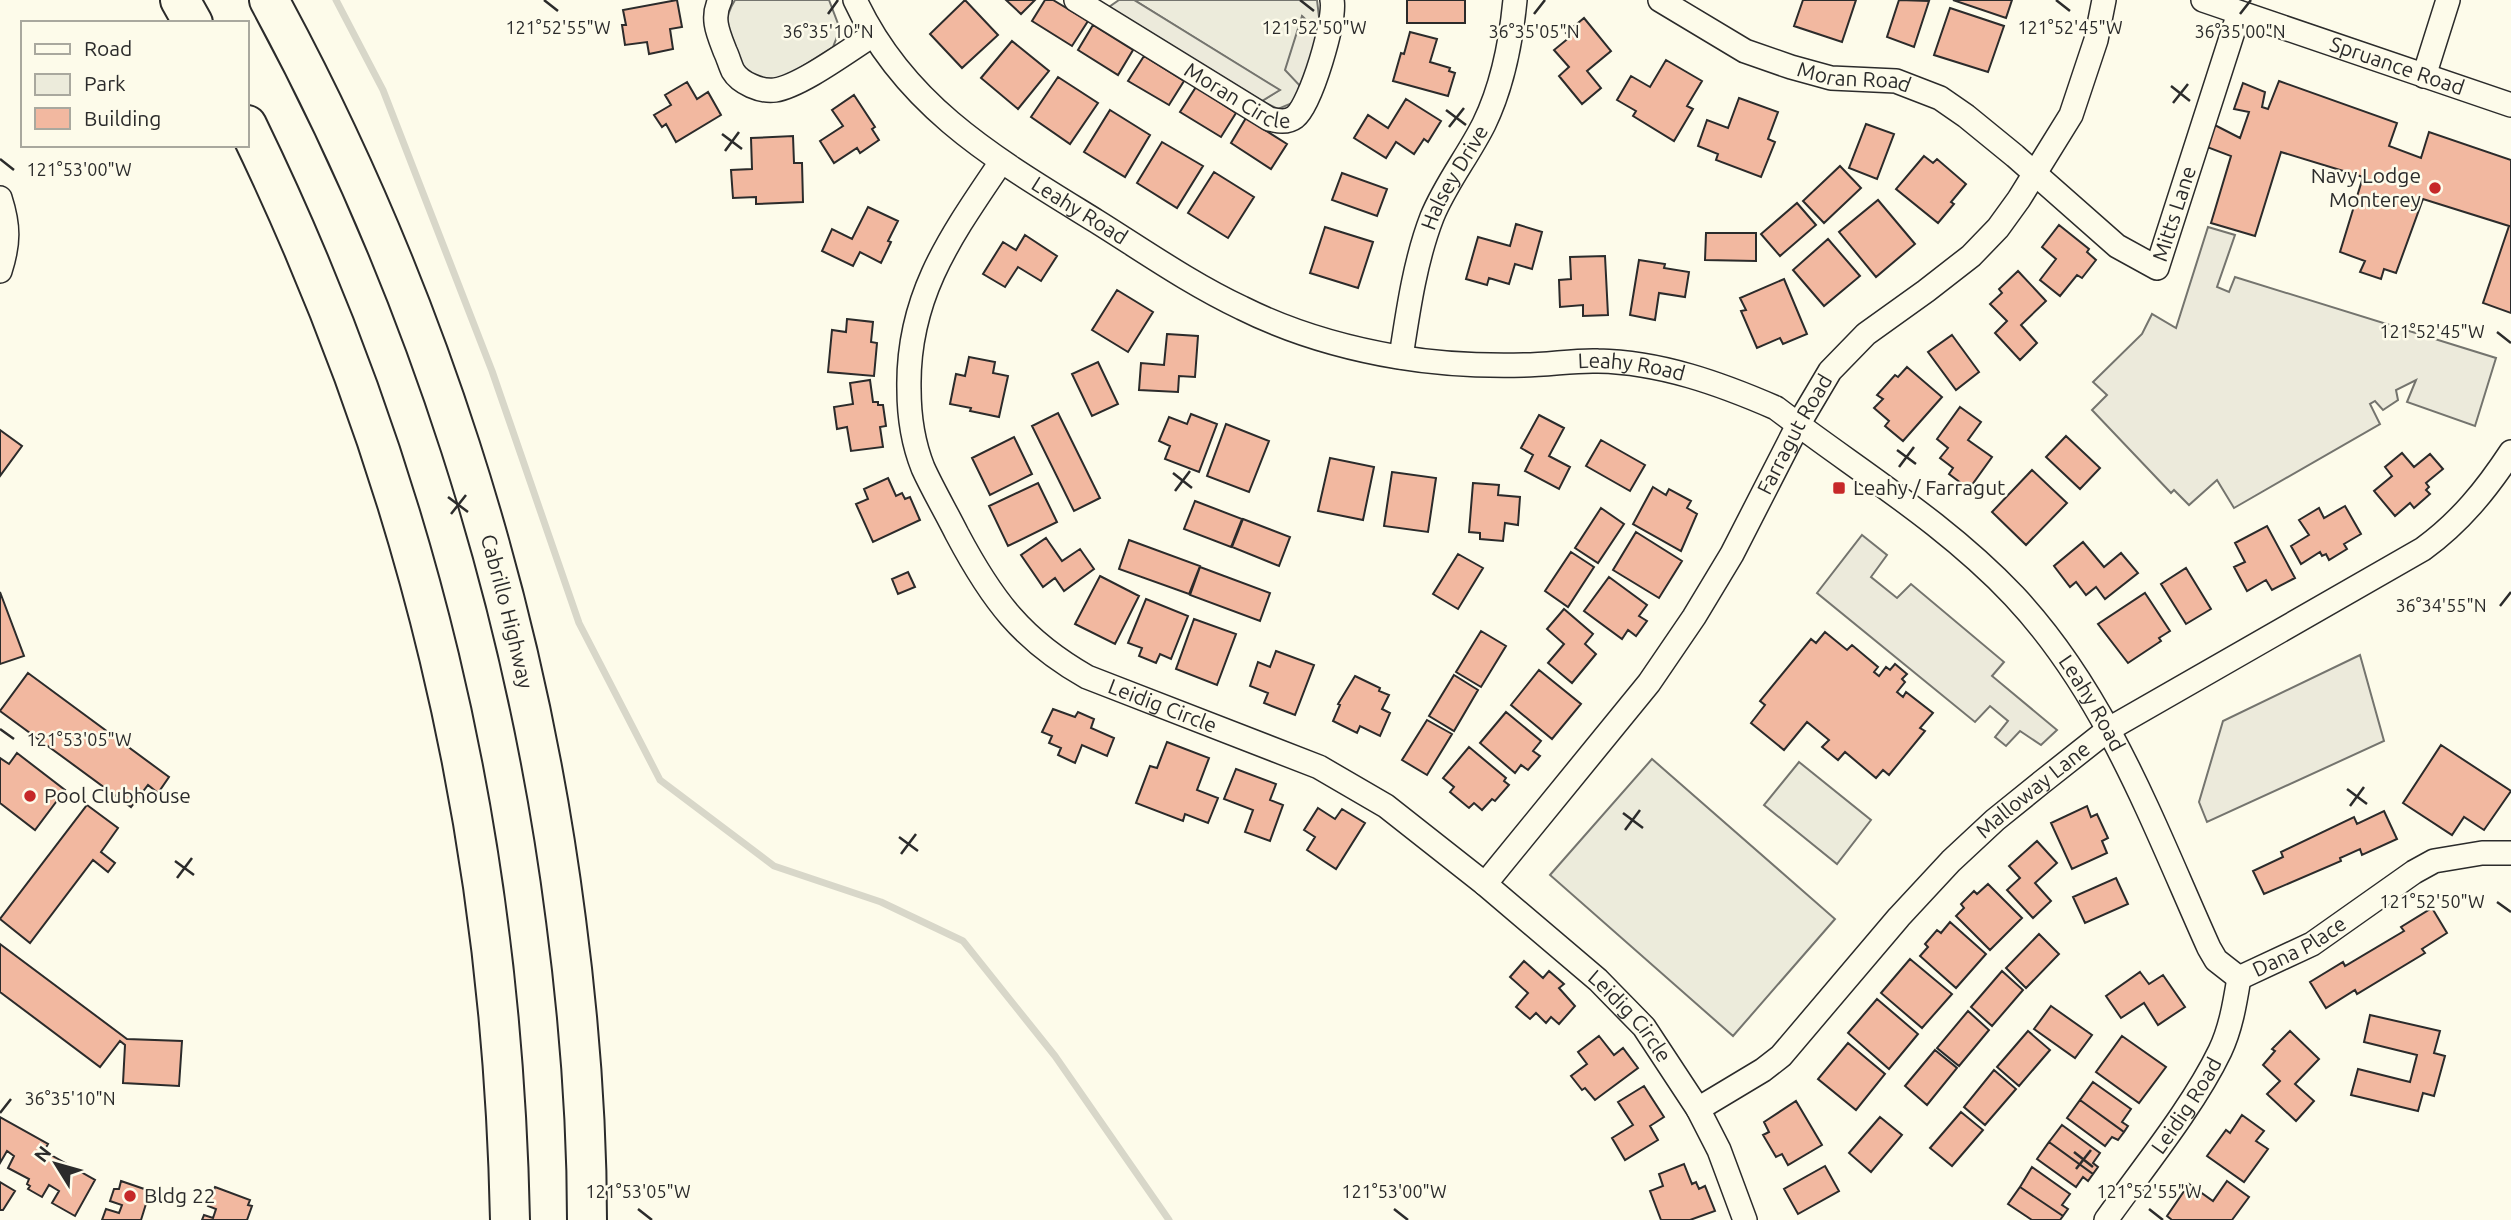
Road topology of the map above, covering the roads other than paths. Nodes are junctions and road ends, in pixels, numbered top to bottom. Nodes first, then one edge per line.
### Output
1 (180, 0) edge
2 (269, 0) edge
3 (720, 0) edge
4 (855, 0) edge
5 (1076, 0) edge
6 (1332, 0) edge
7 (1515, 0) edge
8 (1660, 0) edge
9 (2104, 0) edge
10 (2203, 0) edge
11 (2448, 0) edge
12 (2239, 13) junction
13 (192, 21) edge
14 (873, 35) junction
15 (2424, 76) junction
16 (2511, 105) edge
17 (248, 127) edge
18 (1001, 162) junction
19 (2036, 174) junction
20 (0, 198) edge
21 (0, 271) edge
22 (1401, 357) junction
23 (1798, 425) junction
24 (2511, 452) edge
25 (2109, 729) junction
26 (2511, 853) edge
27 (1485, 884) junction
28 (2239, 978) junction
29 (1698, 1109) junction
30 (510, 1220) edge
31 (587, 1220) edge
32 (1745, 1220) edge
33 (2106, 1220) edge

1 - 13 highway
2 - 31 highway, Cabrillo Highway
3 - 14 street
4 - 14 street, Leahy Road
5 - 6 street, Moran Circle
7 - 22 street, Halsey Drive
8 - 19 street, Moran Road
9 - 19 street, Farragut Road
10 - 12 street, Spruance Road
11 - 15 street
12 - 15 street, Spruance Road
12 - 19 street, Mitts Lane
14 - 18 street, Leahy Road
15 - 16 street, Spruance Road
17 - 30 highway
18 - 22 street, Leahy Road
18 - 27 street, Leidig Circle
19 - 23 street, Farragut Road
20 - 21 street
22 - 23 street, Leahy Road
23 - 25 street, Leahy Road
23 - 27 street, Farragut Road
24 - 25 street, Malloway Lane
25 - 28 street, Leahy Road
25 - 29 street, Malloway Lane
26 - 28 street, Dana Place
27 - 29 street, Leidig Circle
28 - 33 street, Leidig Road
29 - 32 street

